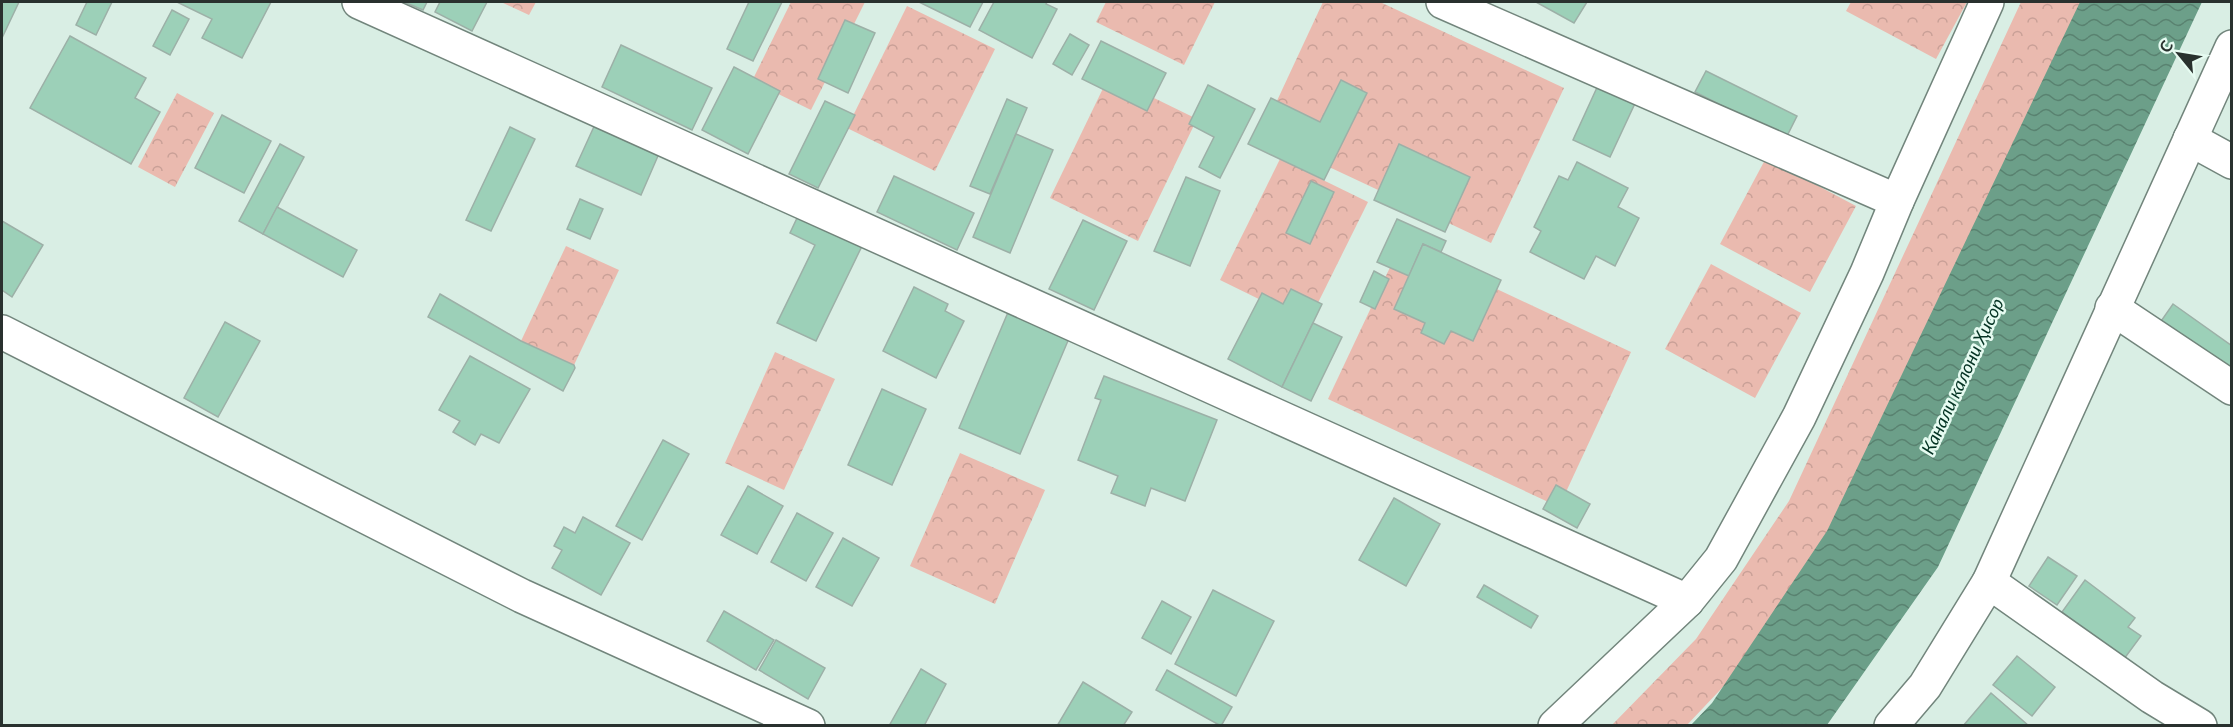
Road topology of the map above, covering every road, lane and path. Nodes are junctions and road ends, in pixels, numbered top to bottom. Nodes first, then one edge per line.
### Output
1 (359, 2) edge
2 (1443, 2) edge
3 (1987, 2) edge
4 (2232, 47) edge
5 (2190, 139) junction
6 (2232, 162) edge
7 (1897, 201) junction
8 (2112, 308) junction
9 (2, 332) edge
10 (2232, 388) edge
11 (1989, 582) junction
12 (1686, 601) junction
13 (808, 726) edge
14 (1555, 726) edge
15 (1891, 726) edge
16 (2200, 726) edge

1 - 12 lane
2 - 7 lane
3 - 7 lane
4 - 5 lane
5 - 6 lane
5 - 8 lane
7 - 12 lane
8 - 10 lane
8 - 11 lane
9 - 13 lane
11 - 15 lane
11 - 16 lane
12 - 14 lane

